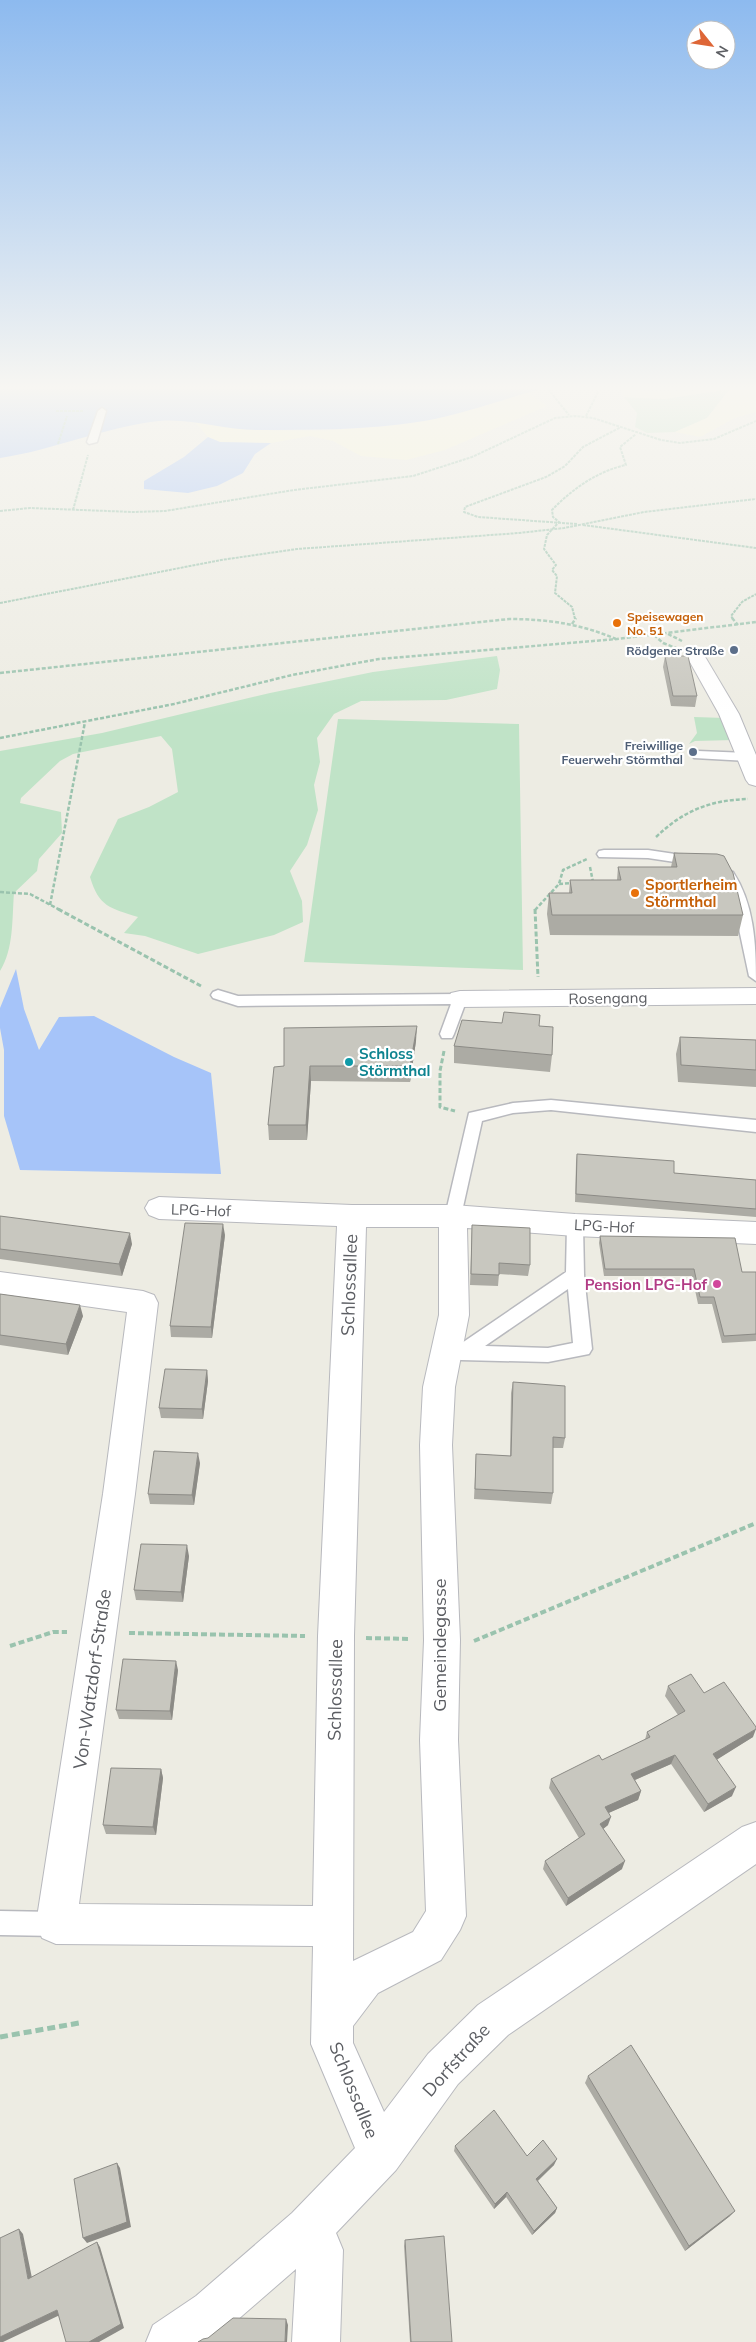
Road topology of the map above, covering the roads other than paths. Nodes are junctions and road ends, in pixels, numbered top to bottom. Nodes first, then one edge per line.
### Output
1 (689, 648) road end
2 (698, 755) dead end
3 (748, 757) junction
4 (756, 778) edge
5 (604, 854) dead end
6 (756, 976) edge
7 (218, 995) road end
8 (756, 996) edge
9 (460, 999) junction
10 (447, 1034) road end
11 (756, 1126) edge
12 (159, 1208) dead end
13 (352, 1216) junction
14 (453, 1216) junction
15 (574, 1225) junction
16 (756, 1233) edge
17 (575, 1275) junction
18 (0, 1284) edge
19 (454, 1352) junction
20 (756, 1841) edge
21 (0, 1923) edge
22 (56, 1924) junction
23 (333, 1926) junction
24 (332, 2020) junction
25 (380, 2154) junction
26 (308, 2229) junction
27 (170, 2342) edge
28 (316, 2342) edge

1 - 3 street
2 - 3 lane
3 - 4 street
5 - 6 lane
7 - 9 lane
8 - 9 street, Rosengang
9 - 10 lane
11 - 14 lane
12 - 13 street, LPG-Hof
13 - 14 street, LPG-Hof
13 - 23 street, Schlossallee
14 - 15 street, LPG-Hof
14 - 19 street, Gemeindegasse
15 - 16 street, LPG-Hof
15 - 17 lane
17 - 19 lane
17 - 19 lane
18 - 22 street, Von-Watzdorf-Straße
19 - 24 street, Gemeindegasse
20 - 25 street, Dorfstraße
21 - 22 lane
22 - 23 street
23 - 24 street, Schlossallee
24 - 25 street, Schlossallee
25 - 26 street, Dorfstraße
26 - 27 street, Dorfstraße
26 - 28 street

